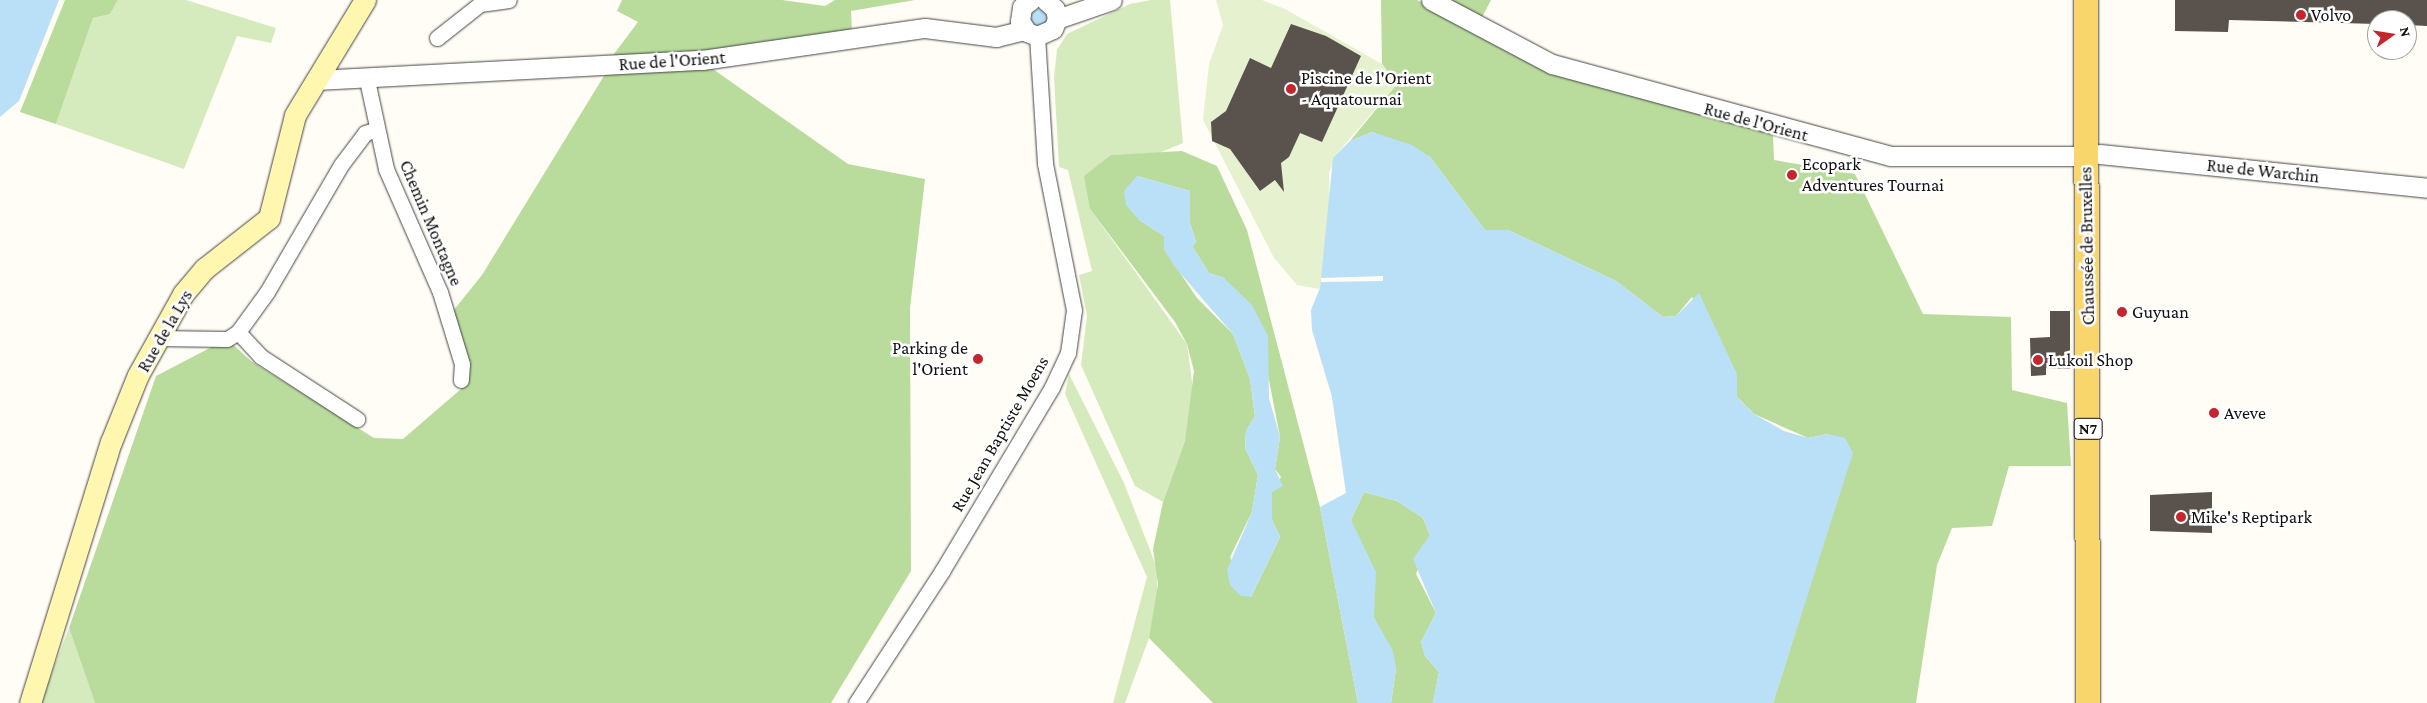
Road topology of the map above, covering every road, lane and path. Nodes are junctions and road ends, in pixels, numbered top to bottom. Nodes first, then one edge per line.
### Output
1 (365, 0) edge
2 (509, 0) edge
3 (1044, 0) edge
4 (1112, 0) edge
5 (1431, 0) edge
6 (2086, 0) edge
7 (2099, 0) edge
8 (1057, 19) junction
9 (1031, 33) junction
10 (437, 38) dead end
11 (316, 80) junction
12 (367, 80) junction
13 (375, 130) junction
14 (2093, 155) junction
15 (2427, 188) edge
16 (238, 332) junction
17 (158, 338) junction
18 (461, 380) dead end
19 (357, 418) dead end
20 (30, 703) edge
21 (856, 703) edge
22 (2088, 703) edge
23 (2101, 703) edge

1 - 11 main road, Rue de la Lys
2 - 10 street
3 - 8 street
3 - 9 street
4 - 8 street
5 - 14 street, Rue de l'Orient
6 - 14 main road, Chaussée de Bruxelles / N7
7 - 14 main road, Chaussée de Bruxelles / N7
8 - 9 street
9 - 12 street, Rue de l'Orient
9 - 21 street, Rue Jean Baptiste Moens
11 - 12 street, Rue de l'Orient
11 - 17 main road, Rue de la Lys
12 - 13 street, Chemin Montagne
13 - 16 street
13 - 18 street, Chemin Montagne
14 - 15 street, Rue de Warchin
14 - 22 main road, Chaussée de Bruxelles / N7
14 - 23 main road, Chaussée de Bruxelles / N7
16 - 17 street
16 - 19 street
17 - 20 main road, Rue de la Lys

